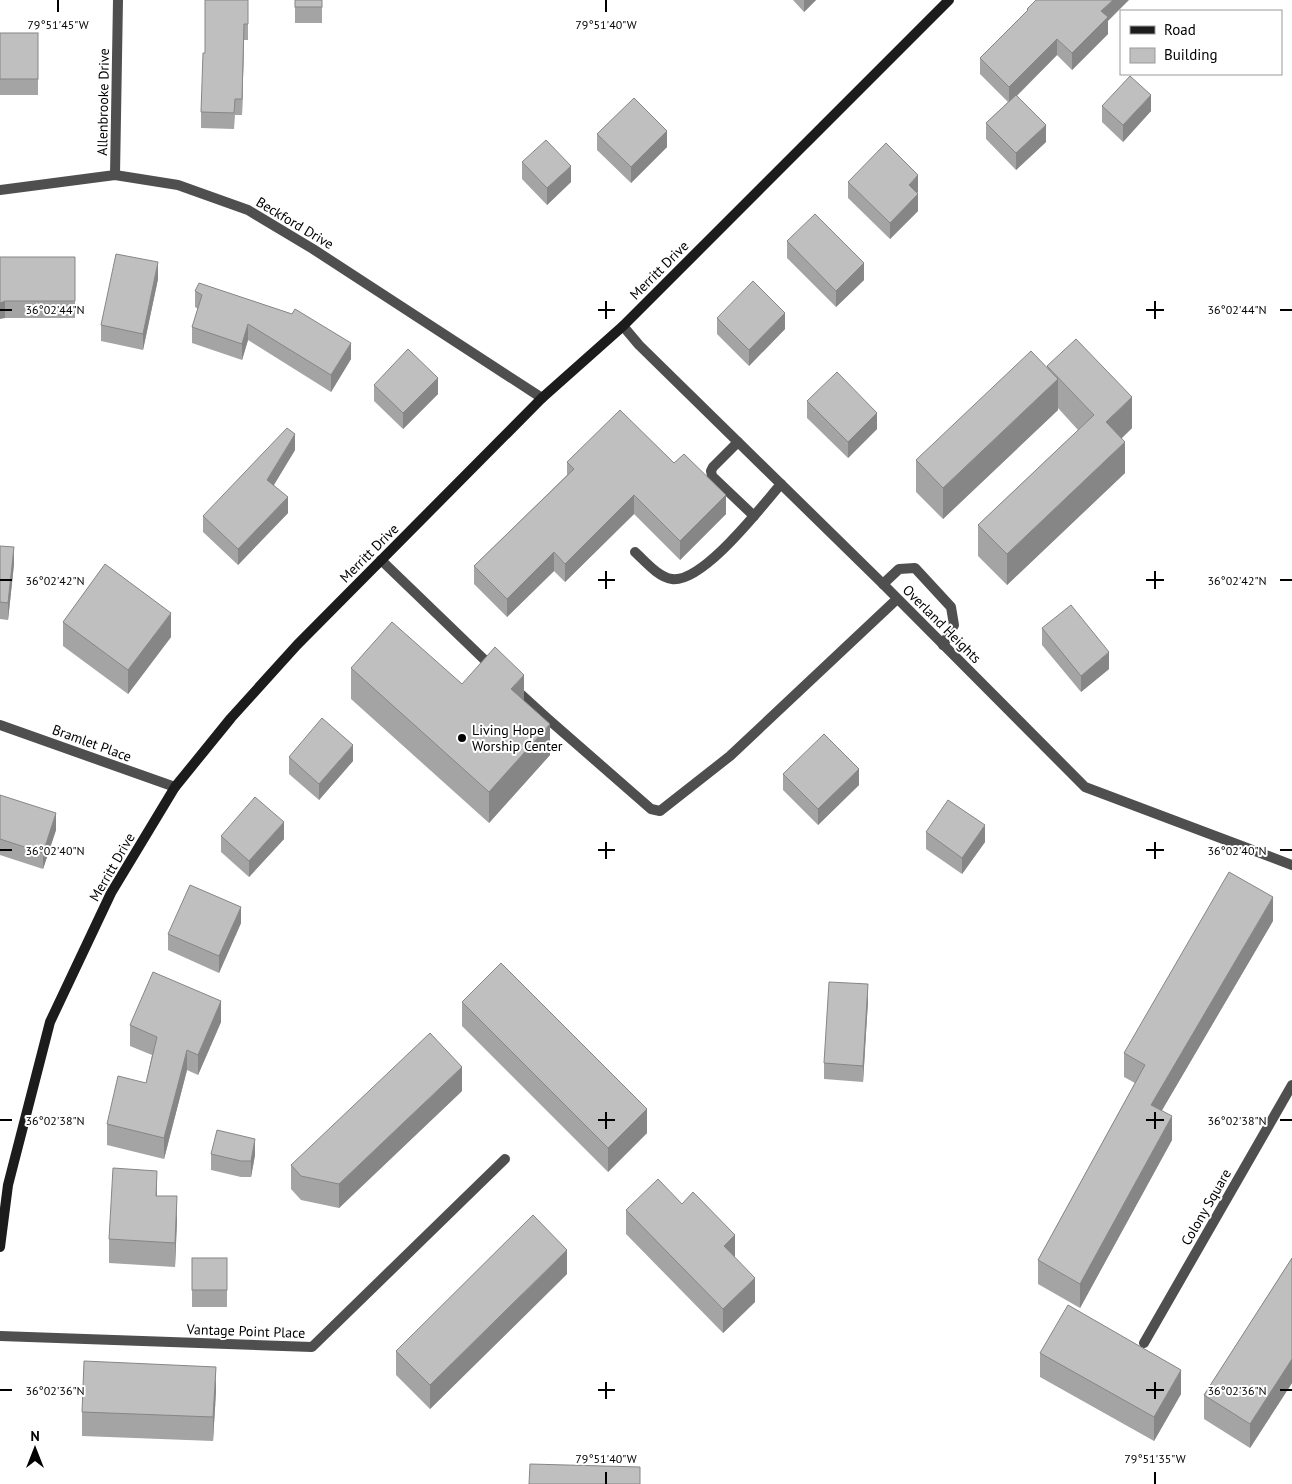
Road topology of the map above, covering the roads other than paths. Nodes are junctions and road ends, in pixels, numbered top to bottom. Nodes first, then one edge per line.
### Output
1 (118, 0) edge
2 (949, 0) edge
3 (115, 175) junction
4 (0, 190) edge
5 (623, 326) junction
6 (542, 398) junction
7 (738, 442) junction
8 (781, 484) junction
9 (754, 516) junction
10 (635, 552) dead end
11 (381, 560) junction
12 (882, 584) junction
13 (897, 599) junction
14 (943, 645) junction
15 (0, 725) edge
16 (175, 787) junction
17 (1292, 865) edge
18 (1292, 1085) edge
19 (505, 1159) dead end
20 (0, 1247) edge
21 (0, 1336) edge
22 (1144, 1342) dead end

1 - 3 street, Allenbrooke Drive
2 - 5 main road, Merritt Drive
3 - 4 street, Beckford Drive
3 - 6 street, Beckford Drive
5 - 6 main road, Merritt Drive
5 - 7 street, Overland Heights
6 - 11 main road, Merritt Drive
7 - 8 street, Overland Heights
7 - 9 street
8 - 9 street
8 - 12 street, Overland Heights
9 - 10 street
11 - 13 street
11 - 16 main road, Merritt Drive
12 - 13 street, Overland Heights
12 - 14 street
13 - 14 street, Overland Heights
14 - 17 street, Overland Heights
15 - 16 street, Bramlet Place
16 - 20 main road, Merritt Drive
18 - 22 street, Colony Square
19 - 21 street, Vantage Point Place

